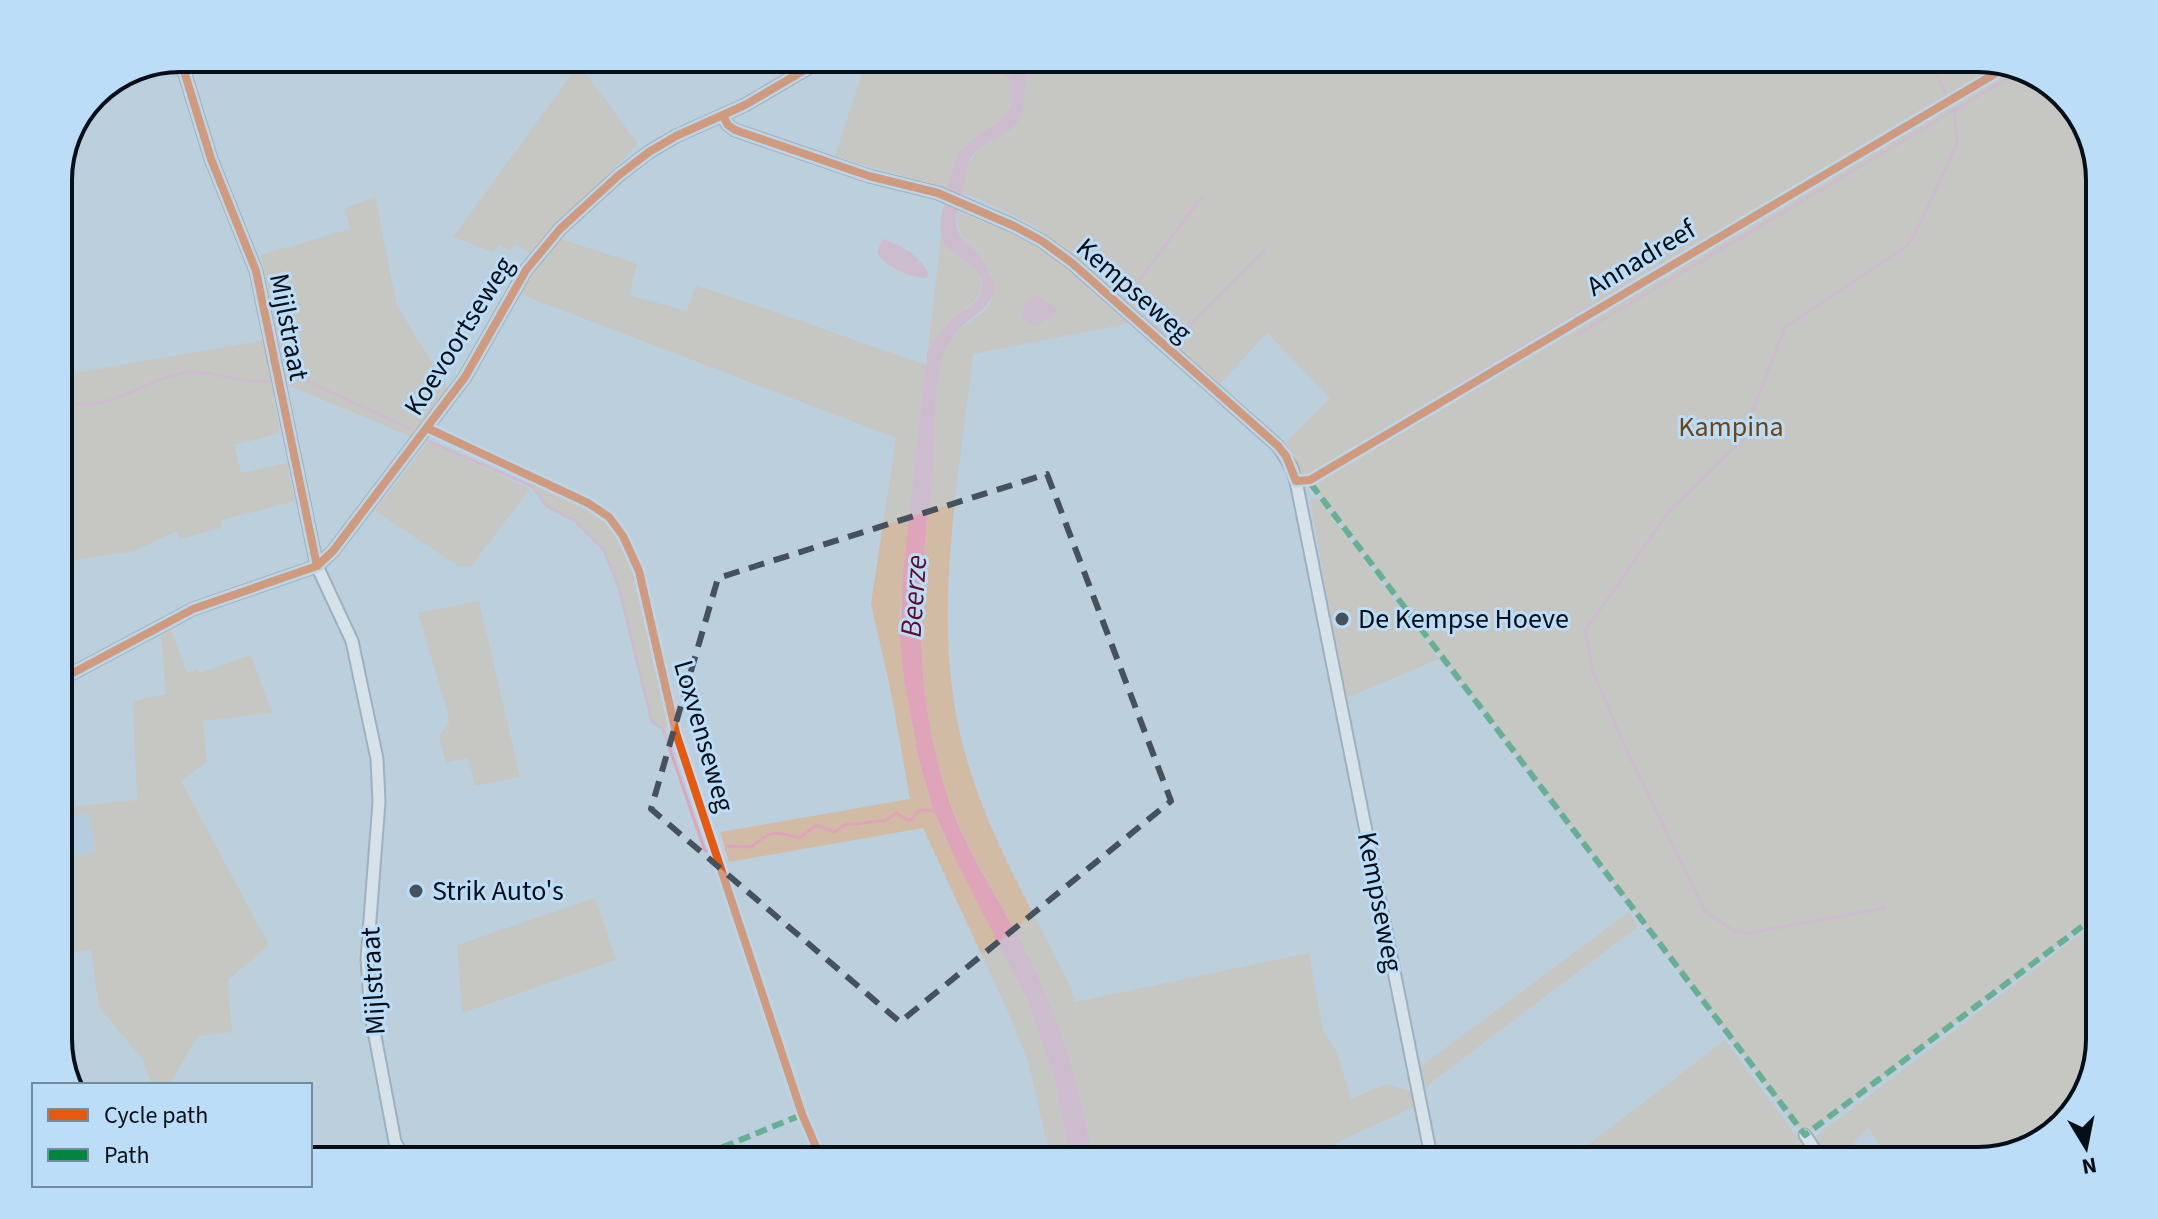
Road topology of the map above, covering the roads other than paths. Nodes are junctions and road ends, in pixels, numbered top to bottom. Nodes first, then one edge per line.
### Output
1 (184, 72) edge
2 (800, 72) edge
3 (723, 116) junction
4 (317, 566) junction
5 (72, 674) edge
6 (1805, 1135) dead end
7 (398, 1147) edge
8 (1429, 1147) edge
9 (1813, 1147) edge

1 - 4 street, Mijlstraat
2 - 3 street, Koevoortseweg
3 - 4 street, Koevoortseweg
3 - 8 street, Kempseweg
4 - 5 street
4 - 7 street, Mijlstraat
6 - 9 street

